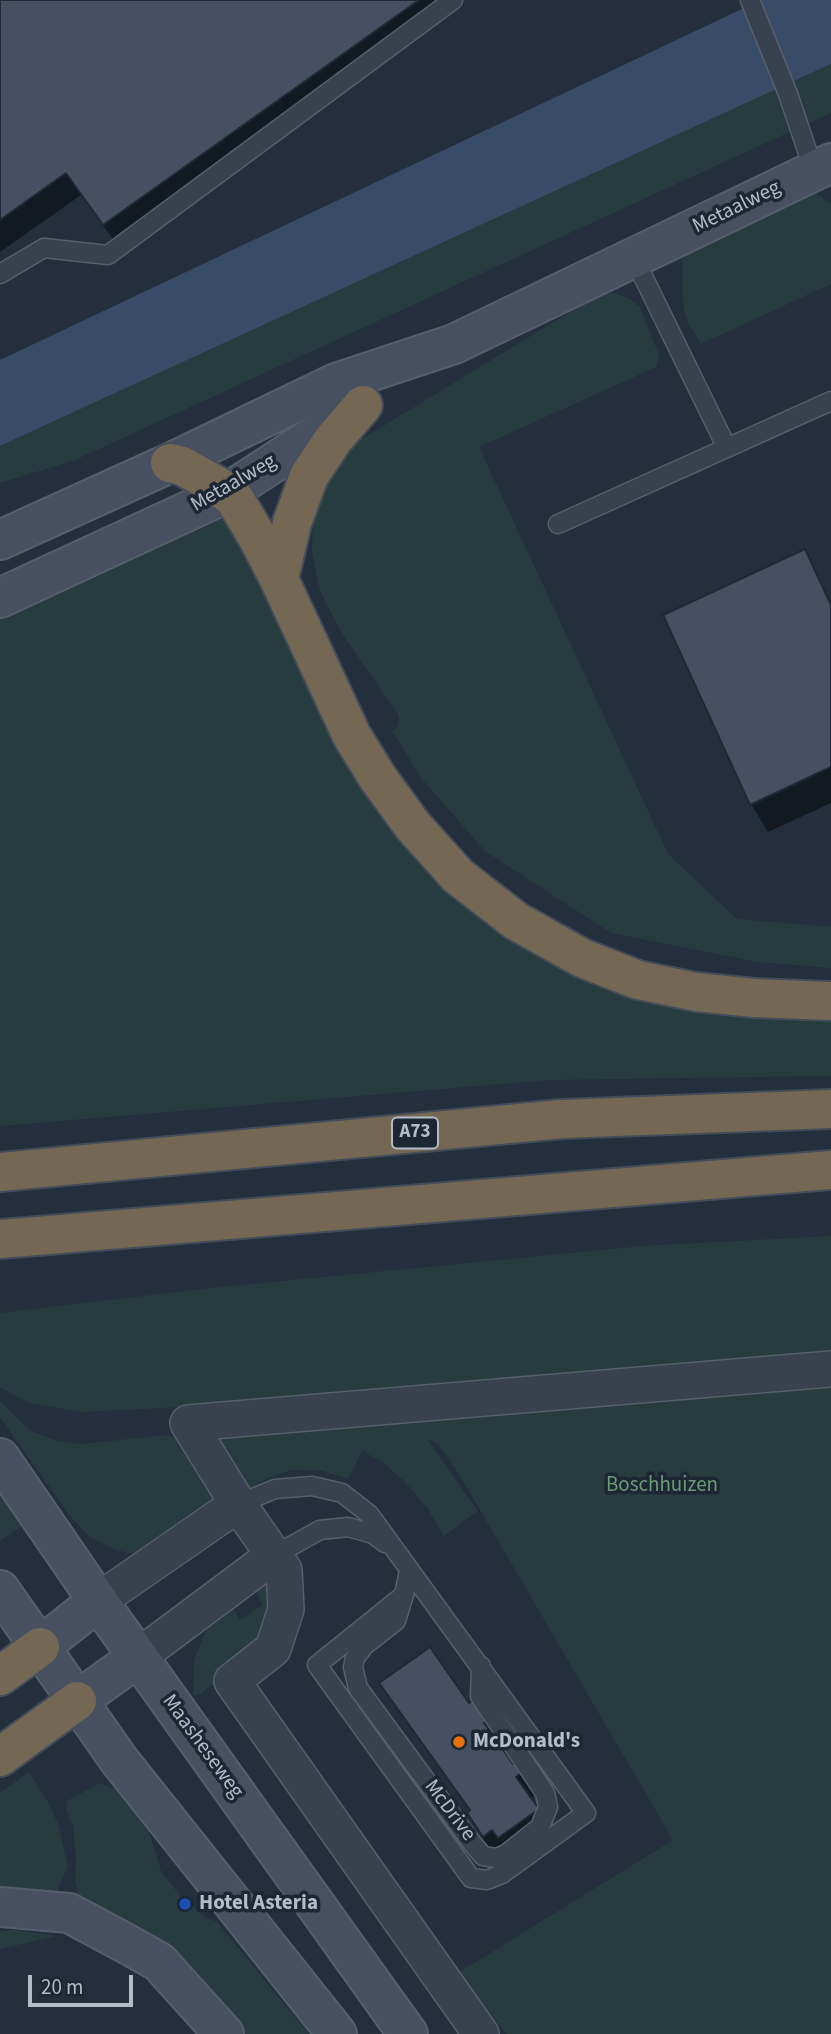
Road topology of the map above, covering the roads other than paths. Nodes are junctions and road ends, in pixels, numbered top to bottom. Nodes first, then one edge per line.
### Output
1 (453, 0) edge
2 (750, 0) edge
3 (822, 167) edge
4 (634, 258) junction
5 (0, 274) edge
6 (454, 344) junction
7 (831, 401) edge
8 (363, 405) junction
9 (727, 448) junction
10 (170, 463) junction
11 (228, 492) junction
12 (558, 524) dead end
13 (0, 540) edge
14 (279, 579) junction
15 (0, 598) edge
16 (831, 1001) edge
17 (831, 1109) edge
18 (831, 1170) edge
19 (0, 1172) edge
20 (60, 1233) junction
21 (0, 1239) edge
22 (0, 1264) edge
23 (831, 1369) edge
24 (0, 1458) edge
25 (238, 1504) junction
26 (393, 1549) junction
27 (273, 1556) junction
28 (409, 1571) junction
29 (0, 1590) edge
30 (404, 1595) junction
31 (98, 1601) junction
32 (40, 1647) junction
33 (138, 1657) junction
34 (481, 1666) junction
35 (0, 1676) edge
36 (77, 1701) junction
37 (0, 1757) edge
38 (0, 1907) edge
39 (216, 2031) edge
40 (337, 2034) edge
41 (408, 2034) edge
42 (481, 2034) edge

1 - 5 lane
2 - 3 lane
3 - 4 street, Metaalweg
4 - 6 street, Metaalweg
4 - 9 lane
6 - 8 street, Metaalweg
6 - 10 street, Metaalweg
7 - 9 lane
8 - 11 street, Metaalweg
8 - 14 highway
9 - 12 lane
10 - 11 highway
10 - 13 street, Metaalweg
11 - 14 highway
11 - 15 street, Metaalweg
14 - 16 highway
17 - 19 highway, A73
18 - 20 highway
20 - 21 highway
20 - 22 highway
23 - 25 street
24 - 31 street, Maasheseweg
25 - 26 lane
25 - 27 street
25 - 31 street
26 - 27 lane
26 - 28 lane
27 - 33 street
27 - 42 street
28 - 30 lane
28 - 34 lane
29 - 32 street
30 - 34 lane, McDrive
30 - 34 lane
31 - 32 street
31 - 33 street, Maasheseweg
32 - 35 highway
32 - 36 street
33 - 36 street
33 - 41 street, Maasheseweg
36 - 37 highway
36 - 40 street
38 - 39 street

